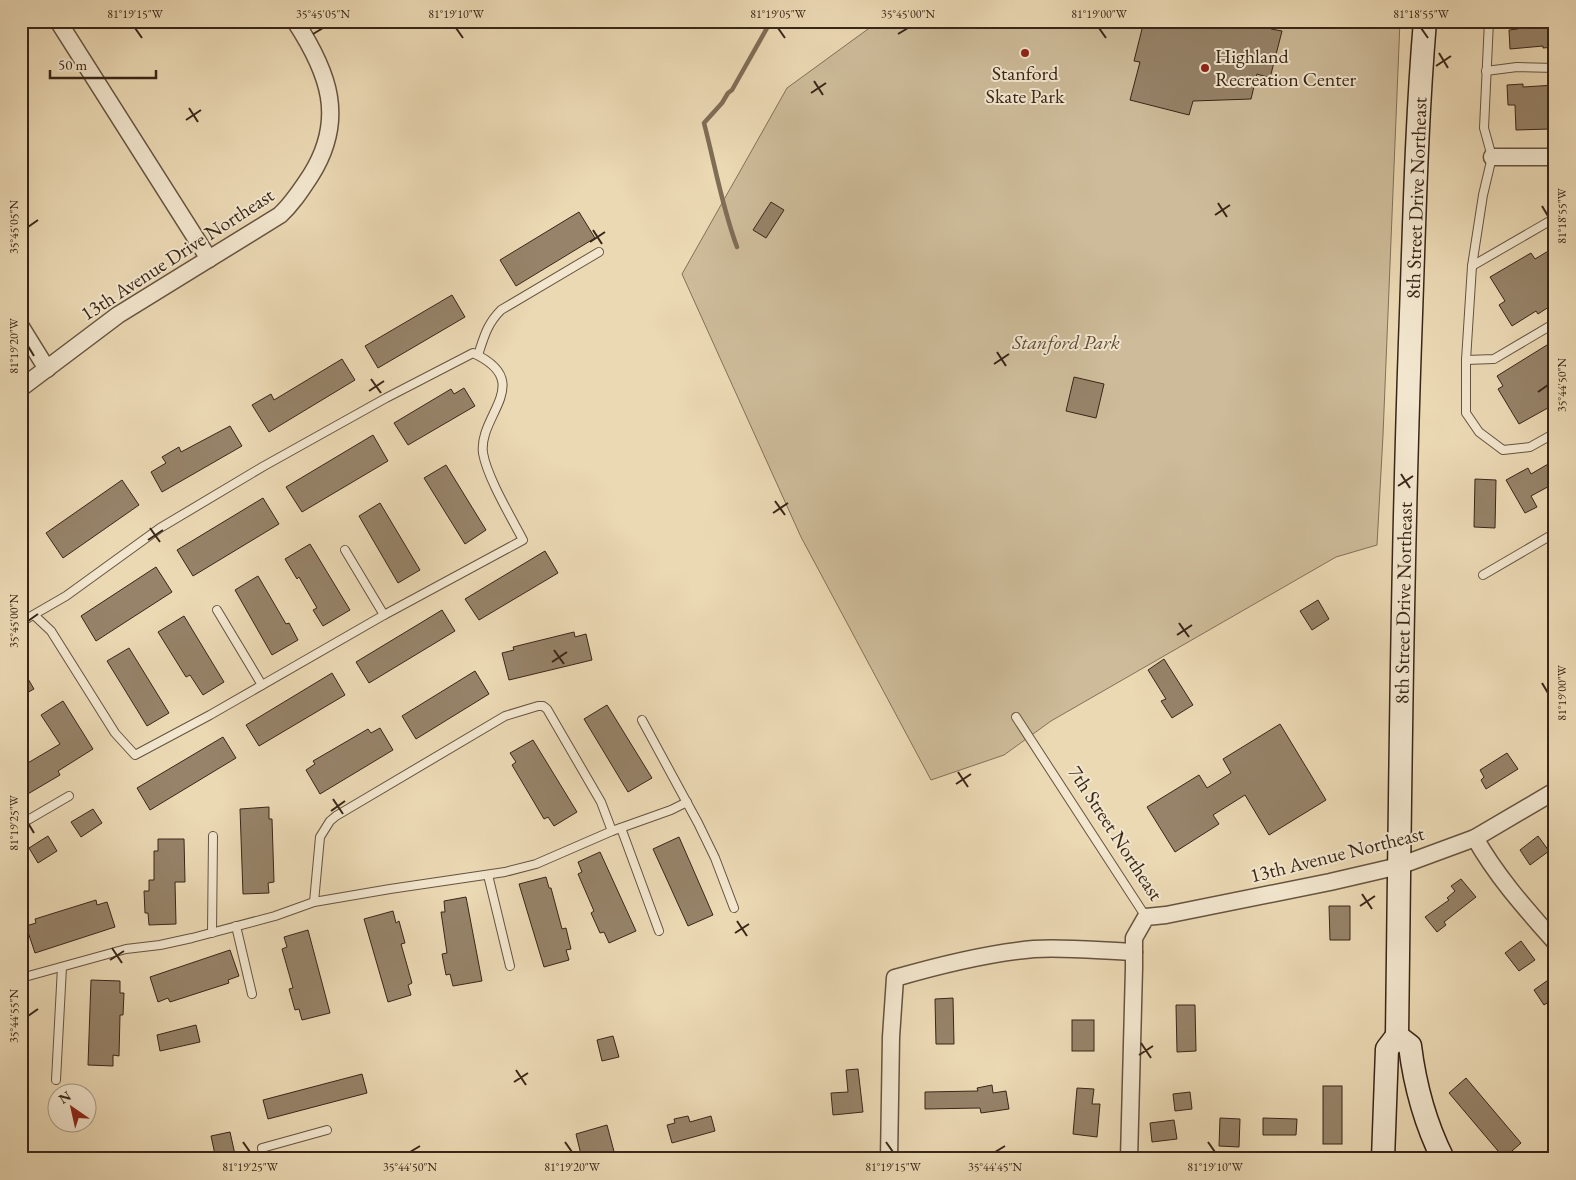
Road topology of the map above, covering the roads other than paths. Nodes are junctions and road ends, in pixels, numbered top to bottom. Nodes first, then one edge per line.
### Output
1 (58, 21) edge
2 (295, 21) edge
3 (1425, 21) edge
4 (1489, 21) edge
5 (1555, 68) edge
6 (1486, 71) junction
7 (1492, 157) junction
8 (1555, 157) edge
9 (1555, 218) edge
10 (599, 252) dead end
11 (209, 259) junction
12 (1472, 266) junction
13 (1555, 323) edge
14 (21, 327) edge
15 (478, 355) junction
16 (1466, 360) junction
17 (47, 369) junction
18 (21, 388) edge
19 (1555, 433) edge
20 (1555, 534) edge
21 (345, 550) dead end
22 (1482, 575) dead end
23 (217, 610) dead end
24 (34, 615) junction
25 (384, 615) junction
26 (21, 622) edge
27 (262, 685) junction
28 (1016, 716) dead end
29 (642, 720) dead end
30 (1555, 791) edge
31 (69, 796) dead end
32 (687, 802) junction
33 (21, 824) edge
34 (621, 828) junction
35 (612, 831) junction
36 (213, 836) dead end
37 (1475, 838) junction
38 (1399, 866) junction
39 (488, 875) junction
40 (314, 902) junction
41 (734, 908) dead end
42 (1146, 917) junction
43 (236, 926) junction
44 (659, 931) dead end
45 (212, 933) junction
46 (1555, 942) edge
47 (1134, 952) junction
48 (510, 966) dead end
49 (62, 967) junction
50 (21, 978) edge
51 (252, 994) dead end
52 (1397, 1036) junction
53 (56, 1080) dead end
54 (326, 1130) dead end
55 (264, 1159) edge
56 (889, 1159) edge
57 (1129, 1159) edge
58 (1383, 1159) edge
59 (1444, 1159) edge

1 - 11 street
2 - 11 street, 13th Avenue Drive Northeast
3 - 38 main road, 8th Street Drive Northeast
4 - 6 lane
5 - 6 lane
6 - 7 lane
7 - 8 street
7 - 12 lane
9 - 12 lane
10 - 15 lane
11 - 17 street, 13th Avenue Drive Northeast
12 - 16 lane
13 - 16 lane
14 - 17 street
15 - 24 lane
15 - 25 lane
16 - 19 lane
17 - 18 street, 13th Avenue Drive Northeast
20 - 22 lane
21 - 25 lane
23 - 27 lane
24 - 26 lane
24 - 27 lane
25 - 27 lane
28 - 42 lane, 7th Street Northeast
29 - 32 lane
30 - 37 street, 13th Avenue Northeast
31 - 33 lane
32 - 34 lane
32 - 41 lane
34 - 35 lane
34 - 44 lane
35 - 39 lane
35 - 40 lane
36 - 45 lane
37 - 38 street, 13th Avenue Northeast
37 - 46 street
38 - 42 street, 13th Avenue Northeast
38 - 52 main road, 8th Street Drive Northeast
39 - 40 lane
39 - 48 lane
40 - 43 lane
42 - 47 street, 7th Street Northeast
43 - 45 lane
43 - 51 lane
45 - 49 lane
47 - 56 street
47 - 57 street, 7th Street Northeast
49 - 50 lane
49 - 53 lane
52 - 58 main road
52 - 59 main road
54 - 55 lane

